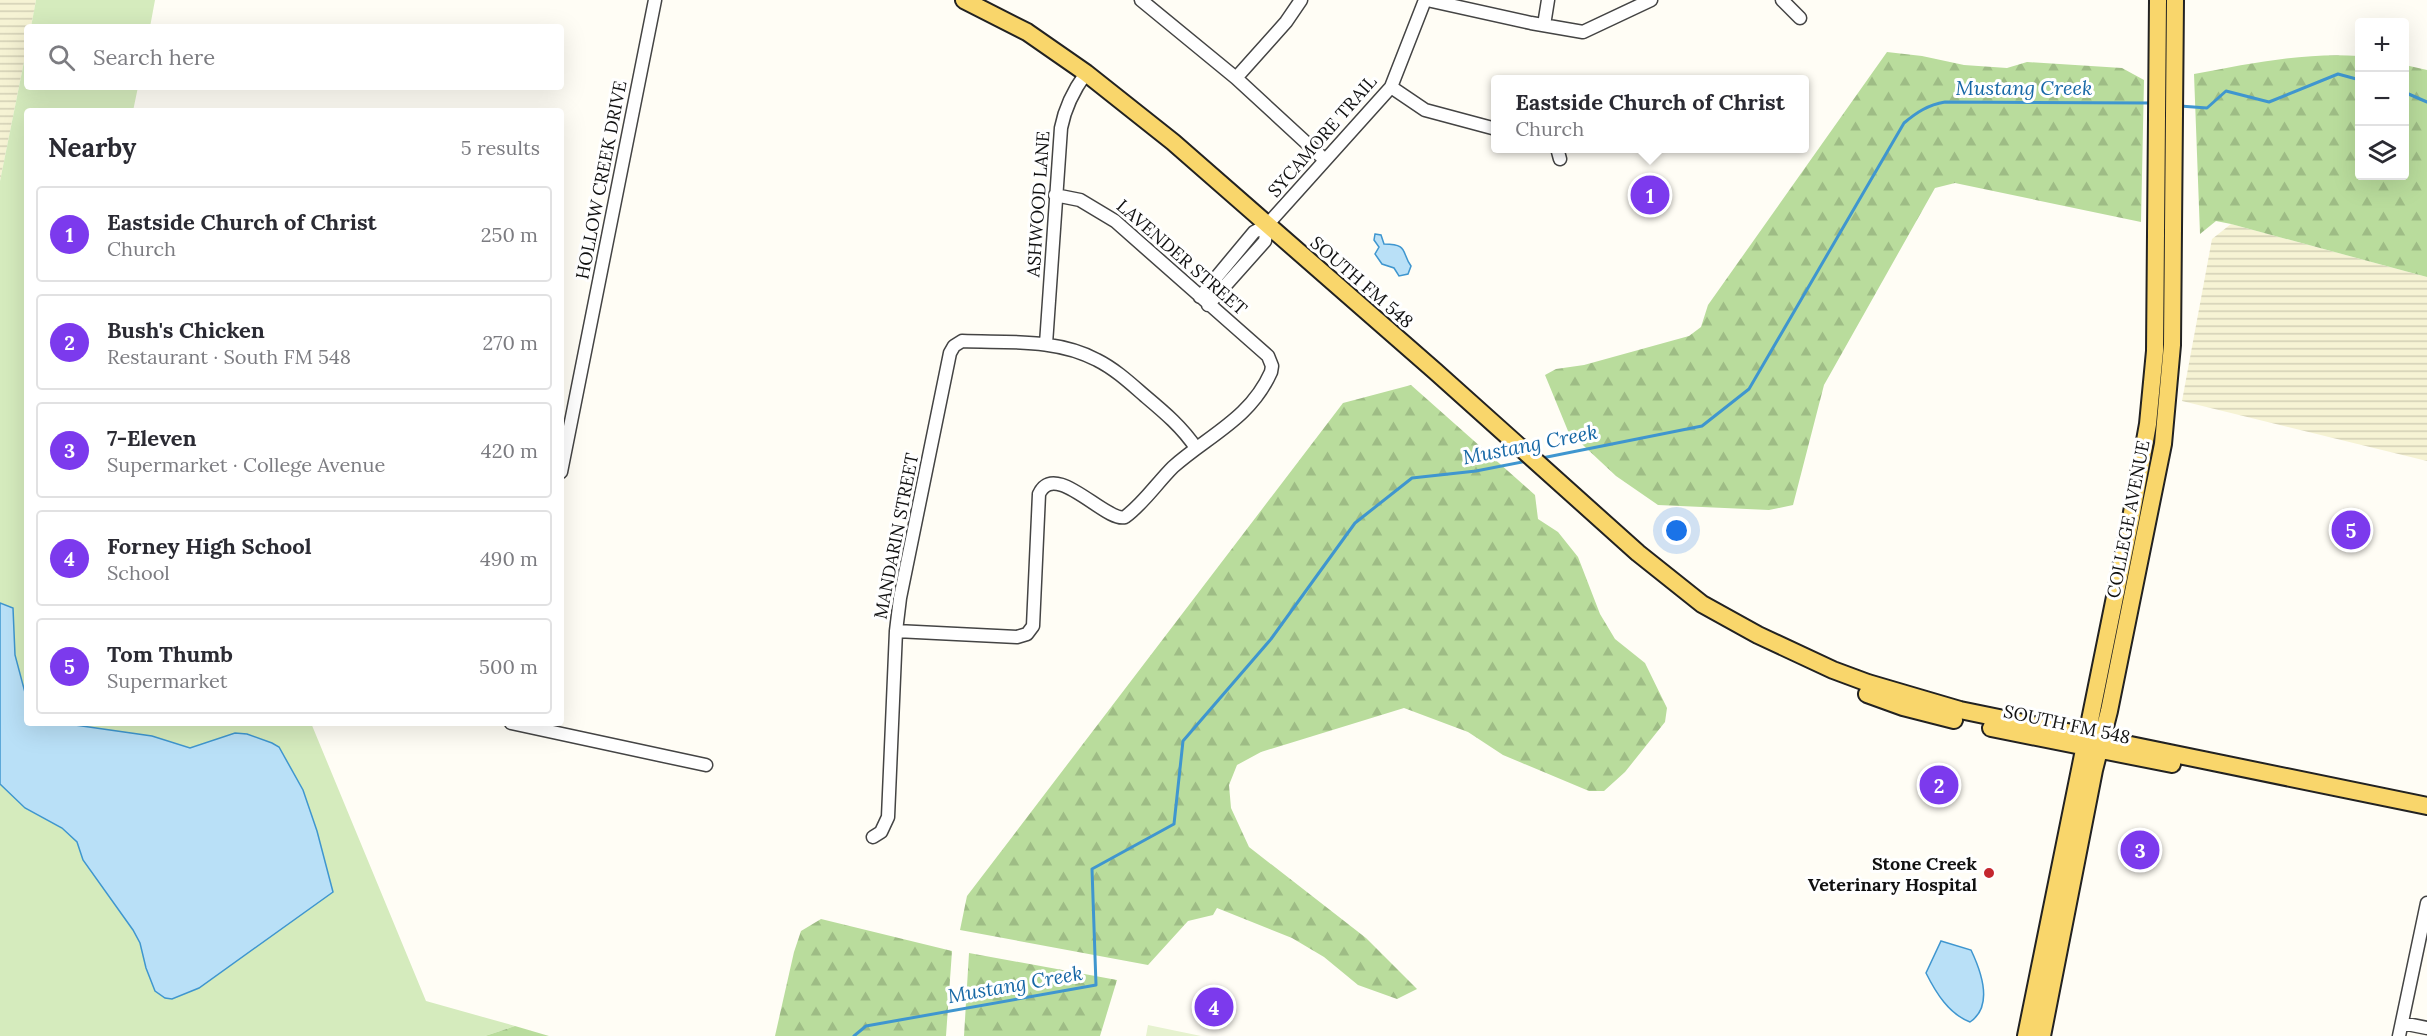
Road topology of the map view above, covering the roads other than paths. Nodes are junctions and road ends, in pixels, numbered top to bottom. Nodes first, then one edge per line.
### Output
1 (656, 0) edge
2 (964, 0) edge
3 (1141, 0) edge
4 (1301, 0) edge
5 (1426, 0) edge
6 (1548, 0) edge
7 (1651, 0) edge
8 (1782, 0) edge
9 (2158, 0) edge
10 (2175, 0) edge
11 (1800, 18) dead end
12 (1544, 25) junction
13 (1086, 73) junction
14 (1236, 78) junction
15 (1391, 87) junction
16 (1491, 128) edge
17 (1325, 160) junction
18 (1055, 195) junction
19 (2164, 223) junction
20 (1267, 225) junction
21 (1204, 301) junction
22 (1046, 344) junction
23 (1196, 448) junction
24 (564, 457) edge
25 (896, 632) junction
26 (525, 726) edge
27 (2094, 743) junction
28 (706, 765) dead end
29 (2427, 806) edge
30 (2427, 815) edge
31 (873, 837) dead end
32 (2427, 903) edge
33 (2402, 1023) junction
34 (2427, 1028) edge
35 (2026, 1036) edge
36 (2042, 1036) edge
37 (2399, 1036) edge

1 - 24 street, HOLLOW CREEK DRIVE
2 - 13 main road, SOUTH FM 548
3 - 14 street
4 - 14 street
5 - 12 street
5 - 15 street, SYCAMORE TRAIL
6 - 12 street
7 - 12 street
8 - 11 street
9 - 19 main road, COLLEGE AVENUE
10 - 19 main road, COLLEGE AVENUE
13 - 18 street, ASHWOOD LANE
13 - 20 main road, SOUTH FM 548
14 - 17 street
15 - 16 street
15 - 17 street, SYCAMORE TRAIL
17 - 20 street, SYCAMORE TRAIL
18 - 21 street, LAVENDER STREET
18 - 22 street, ASHWOOD LANE
19 - 27 main road, COLLEGE AVENUE
20 - 21 street, SYCAMORE TRAIL
20 - 27 main road, SOUTH FM 548
21 - 23 street, LAVENDER STREET
22 - 23 street
22 - 25 street, MANDARIN STREET
23 - 25 street
25 - 31 street, MANDARIN STREET
26 - 28 street
27 - 29 main road, SOUTH FM 548
27 - 30 main road, SOUTH FM 548
27 - 35 main road, COLLEGE AVENUE
27 - 36 main road, COLLEGE AVENUE
32 - 33 street
33 - 34 street
33 - 37 street

